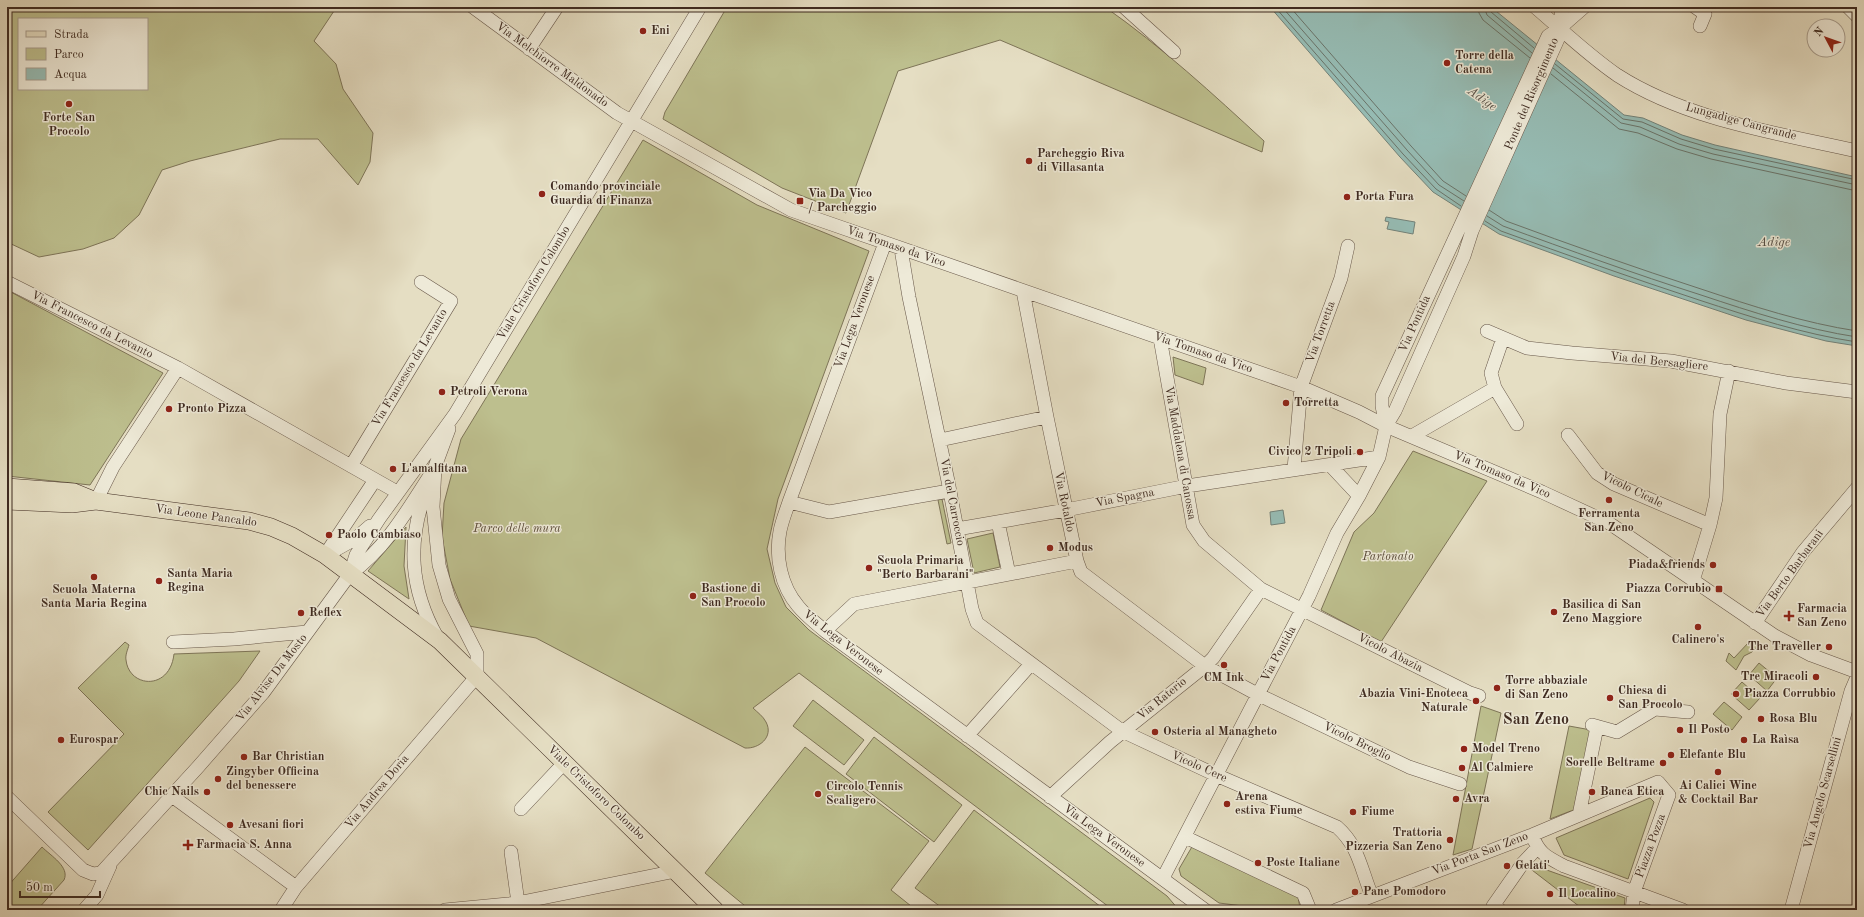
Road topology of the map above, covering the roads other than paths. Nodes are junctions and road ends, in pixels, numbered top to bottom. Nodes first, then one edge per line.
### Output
1 (474, 7) edge
2 (557, 7) edge
3 (700, 7) edge
4 (1124, 7) edge
5 (1535, 7) edge
6 (1562, 7) edge
7 (1584, 7) edge
8 (1695, 7) edge
9 (1848, 7) edge
10 (1857, 16) edge
11 (1700, 26) dead end
12 (1560, 28) junction
13 (1552, 38) junction
14 (530, 49) junction
15 (1174, 52) dead end
16 (632, 122) junction
17 (1857, 151) edge
18 (1460, 225) joint
19 (1472, 231) joint
20 (884, 243) junction
21 (1348, 246) dead end
22 (901, 249) junction
23 (7, 282) edge
24 (421, 282) dead end
25 (1023, 291) junction
26 (1487, 330) dead end
27 (1160, 338) junction
28 (1502, 338) junction
29 (178, 368) junction
30 (1729, 371) junction
31 (1301, 387) junction
32 (1495, 388) junction
33 (1857, 392) edge
34 (455, 414) junction
35 (1047, 417) junction
36 (1517, 424) dead end
37 (1386, 426) junction
38 (1568, 435) dead end
39 (1412, 436) junction
40 (940, 440) junction
41 (1379, 457) junction
42 (1330, 465) junction
43 (351, 466) junction
44 (436, 466) junction
45 (1294, 469) junction
46 (375, 480) junction
47 (1187, 486) junction
48 (7, 487) edge
49 (1857, 488) edge
50 (949, 490) junction
51 (396, 492) junction
52 (1360, 496) junction
53 (7, 501) edge
54 (96, 501) junction
55 (789, 502) junction
56 (1066, 510) junction
57 (379, 519) junction
58 (998, 522) junction
59 (1710, 525) junction
60 (957, 529) junction
61 (325, 555) junction
62 (1077, 561) junction
63 (350, 574) junction
64 (1009, 574) junction
65 (1693, 581) junction
66 (968, 582) junction
67 (1261, 589) junction
68 (1302, 609) junction
69 (1755, 623) junction
70 (826, 631) junction
71 (307, 632) junction
72 (440, 641) junction
73 (173, 642) dead end
74 (1031, 664) junction
75 (1205, 666) junction
76 (1857, 672) edge
77 (477, 676) junction
78 (1857, 676) edge
79 (1257, 694) junction
80 (1479, 696) dead end
81 (1688, 712) dead end
82 (1122, 732) junction
83 (967, 736) junction
84 (565, 762) junction
85 (1216, 775) junction
86 (1460, 784) dead end
87 (172, 796) junction
88 (7, 797) edge
89 (1050, 797) junction
90 (521, 809) dead end
91 (1579, 815) junction
92 (1532, 834) junction
93 (1184, 837) junction
94 (1537, 848) junction
95 (511, 852) dead end
96 (111, 864) junction
97 (1170, 864) junction
98 (676, 871) junction
99 (1163, 878) junction
100 (296, 887) junction
101 (1175, 888) junction
102 (1634, 892) junction
103 (1372, 896) junction
104 (1188, 898) junction
105 (518, 906) edge
106 (84, 910) edge
107 (281, 910) edge
108 (445, 910) edge
109 (715, 910) edge
110 (1195, 910) edge
111 (1204, 910) edge
112 (1310, 910) edge
113 (1336, 910) edge
114 (1500, 910) edge
115 (1632, 910) edge
116 (1683, 910) edge
117 (1791, 910) edge

1 - 14 street, Via Melchiorre Maldonado
2 - 14 street
3 - 16 street, Viale Cristoforo Colombo
4 - 15 street
5 - 12 street, Lungadige Cangrande
6 - 12 street
7 - 12 street, Ponte del Risorgimento
8 - 11 street
9 - 10 street
12 - 13 street, Ponte del Risorgimento
12 - 17 street, Lungadige Cangrande
13 - 18 street, Ponte del Risorgimento
13 - 19 street, Ponte del Risorgimento
14 - 16 street, Via Melchiorre Maldonado
16 - 20 street, Via Tomaso da Vico
16 - 34 street, Viale Cristoforo Colombo
18 - 37 street, Via Pontida
19 - 37 street, Via Pontida
20 - 22 street, Via Tomaso da Vico
20 - 55 street, Via Lega Veronese
21 - 31 street, Via Torretta
22 - 25 street, Via Tomaso da Vico
22 - 40 street, Via del Carroccio
23 - 29 street, Via Francesco da Levanto
24 - 43 street, Via Francesco da Levanto
25 - 27 street, Via Tomaso da Vico
25 - 35 street, Via Rotaldo
26 - 28 street, Via del Bersagliere
27 - 31 street, Via Tomaso da Vico
27 - 47 street, Via Maddalena di Canossa
28 - 30 street, Via del Bersagliere
28 - 32 street
29 - 43 street, Via Francesco da Levanto
29 - 54 street
30 - 33 street, Via del Bersagliere
30 - 59 street
31 - 37 street, Via Tomaso da Vico
31 - 45 street
32 - 36 street
32 - 39 street
34 - 44 street, Viale Cristoforo Colombo
34 - 51 street, Viale Cristoforo Colombo
35 - 40 street
35 - 56 street, Via Rotaldo
37 - 39 street, Via Tomaso da Vico
37 - 41 street, Via Pontida
38 - 59 street, Vicolo Cicale
39 - 65 street, Via Tomaso da Vico
40 - 50 street, Via del Carroccio
41 - 42 street, Via Spagna
41 - 52 street, Via Pontida
42 - 45 street, Via Spagna
42 - 52 street
43 - 46 street, Via Francesco da Levanto
44 - 63 street, Viale Cristoforo Colombo
44 - 72 street, Viale Cristoforo Colombo
44 - 77 street, Viale Cristoforo Colombo
45 - 47 street, Via Spagna
46 - 51 street, Via Francesco da Levanto
46 - 61 street
47 - 56 street, Via Spagna
47 - 67 street, Via Maddalena di Canossa
48 - 54 main road, Via Leone Pancaldo
49 - 69 street, Via Berto Barbarani
50 - 55 street
50 - 60 street, Via del Carroccio
51 - 57 street, Viale Cristoforo Colombo
52 - 68 street, Via Pontida
53 - 54 main road, Via Leone Pancaldo
54 - 61 main road, Via Leone Pancaldo
55 - 70 street, Via Lega Veronese
56 - 58 street, Via Spagna
56 - 62 street, Via Rotaldo
57 - 61 street, Viale Cristoforo Colombo
57 - 63 street, Viale Cristoforo Colombo
58 - 60 street, Via Spagna
58 - 64 street
59 - 65 street
60 - 66 street, Via del Carroccio
61 - 63 main road, Via Leone Pancaldo
62 - 64 street
62 - 75 street, Via Rotaldo
63 - 71 street, Via Alvise Da Mosto
63 - 72 main road, Viale Cristoforo Colombo
64 - 66 street
65 - 69 street, Via Tomaso da Vico
66 - 70 street
66 - 74 street, Via del Carroccio
67 - 68 street, Via Maddalena di Canossa
67 - 75 street, Via Raterio
68 - 79 street, Via Pontida
68 - 80 street, Vicolo Abazia
69 - 76 street
70 - 83 street, Via Lega Veronese
71 - 73 street
71 - 87 street, Via Alvise Da Mosto
72 - 77 main road, Viale Cristoforo Colombo
74 - 82 street, Via del Carroccio
74 - 83 street
75 - 79 street, Via Rotaldo
75 - 82 street, Via Raterio
77 - 84 main road, Viale Cristoforo Colombo
77 - 100 street, Via Andrea Doria
78 - 117 street, Via Angelo Scarsellini
79 - 85 street, Via Pontida
79 - 86 street, Vicolo Broglio
81 - 91 street
82 - 85 street, Vicolo Cere
82 - 89 street, Via Raterio
83 - 89 street, Via Lega Veronese
84 - 90 street
84 - 98 main road, Viale Cristoforo Colombo
85 - 93 street, Via Pontida
85 - 103 street, Vicolo Cere
87 - 96 street, Via Alvise Da Mosto
87 - 100 street
88 - 96 street, Via Alvise Da Mosto
89 - 99 street, Via Lega Veronese
91 - 92 street, Via Porta San Zeno
91 - 102 street, Piazza Pozza
92 - 94 street
92 - 103 street, Via Porta San Zeno
93 - 97 street, Via Pontida
93 - 112 street
94 - 102 street, Piazza Pozza
94 - 114 street
95 - 105 street
96 - 106 street, Via Alvise Da Mosto
97 - 99 street, Via Pontida
97 - 101 street
98 - 105 street
98 - 109 main road, Viale Cristoforo Colombo
99 - 101 street, Via Lega Veronese
100 - 107 street, Via Andrea Doria
101 - 104 street, Via Lega Veronese
102 - 115 street
102 - 116 street
103 - 113 street, Via Porta San Zeno
104 - 110 street
104 - 111 street, Via Lega Veronese
105 - 108 street

